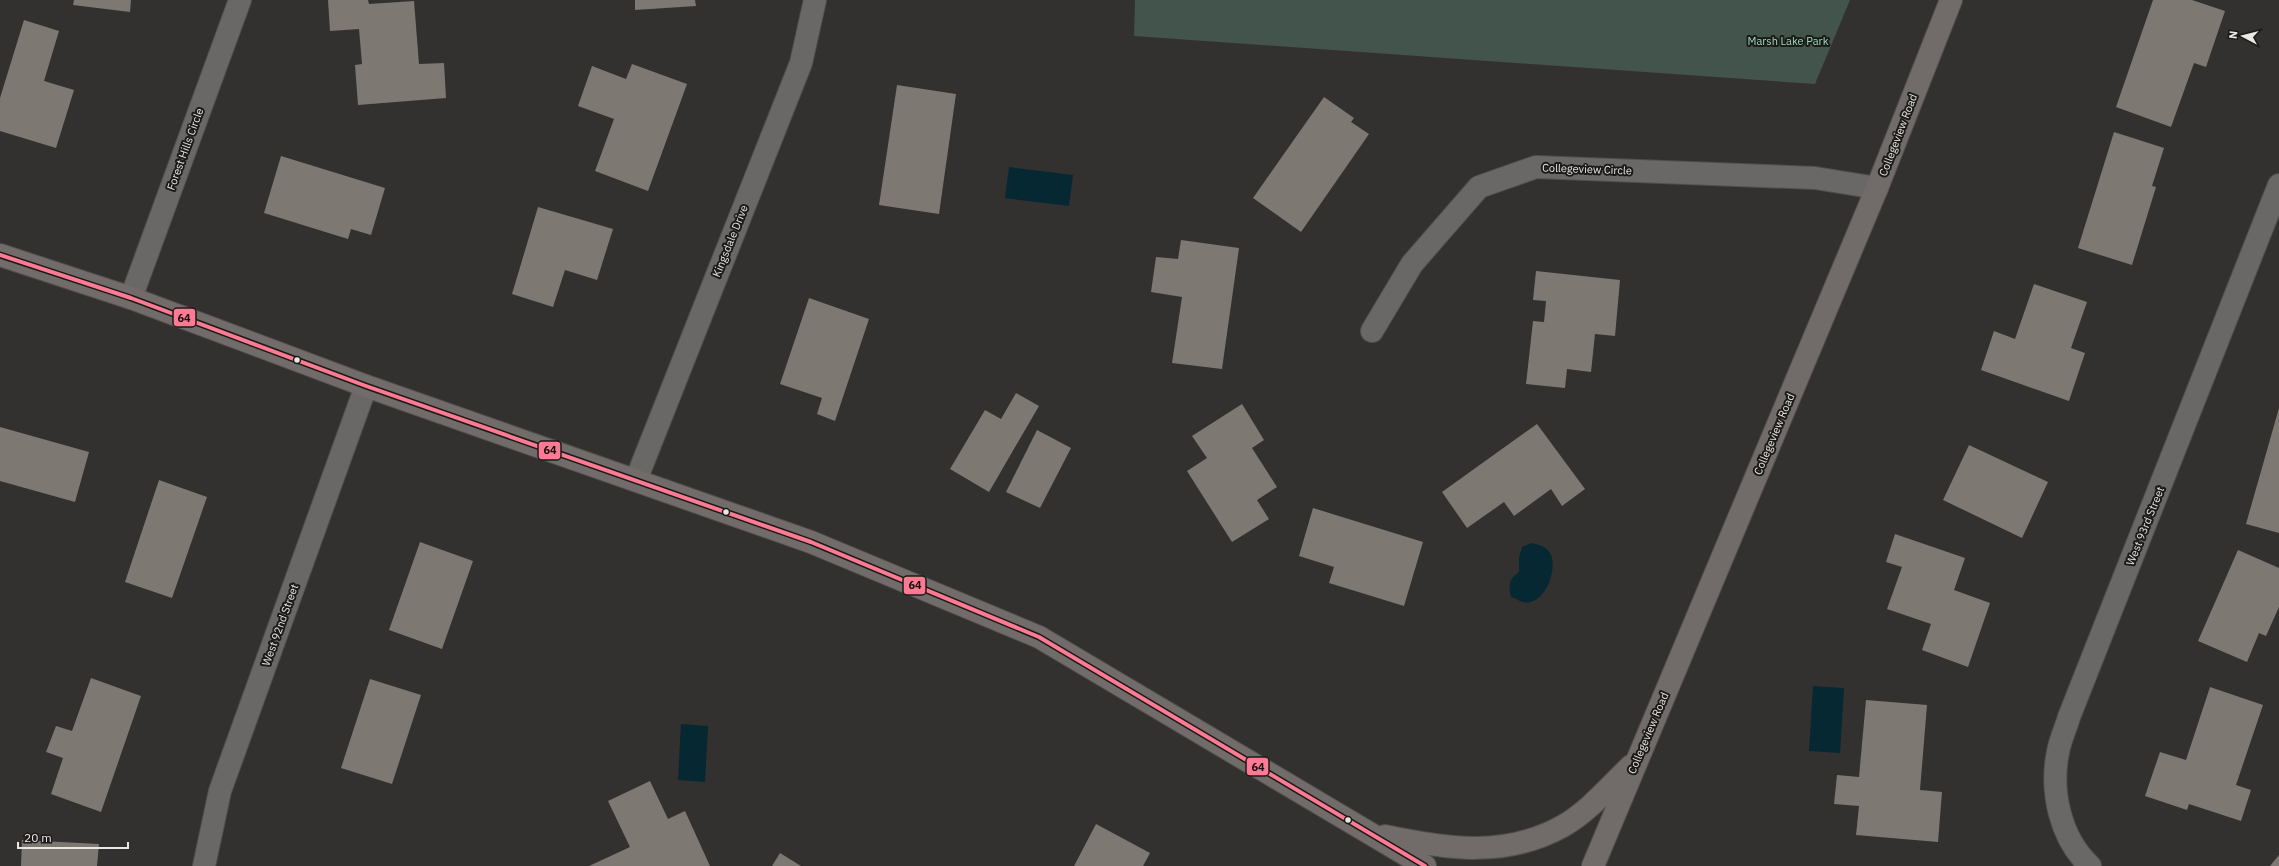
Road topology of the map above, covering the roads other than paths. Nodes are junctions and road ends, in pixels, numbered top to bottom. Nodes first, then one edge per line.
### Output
1 (240, 0) edge
2 (815, 0) edge
3 (1951, 0) edge
4 (2279, 185) edge
5 (1877, 188) junction
6 (0, 255) edge
7 (131, 298) junction
8 (1372, 331) dead end
9 (366, 386) junction
10 (636, 480) junction
11 (1637, 759) junction
12 (1366, 831) junction
13 (204, 866) edge
14 (1425, 866) edge
15 (1593, 866) edge
16 (2090, 866) edge

1 - 7 street, Forest Hills Circle
2 - 10 street, Kingsdale Drive
3 - 5 street, Collegeview Road
4 - 16 street, West 93rd Street
5 - 8 street, Collegeview Circle
5 - 11 street, Collegeview Road
6 - 7 street
7 - 9 street
9 - 10 street
9 - 13 street, West 92nd Street
10 - 12 street
11 - 12 street
11 - 15 street, Collegeview Road
12 - 14 street

